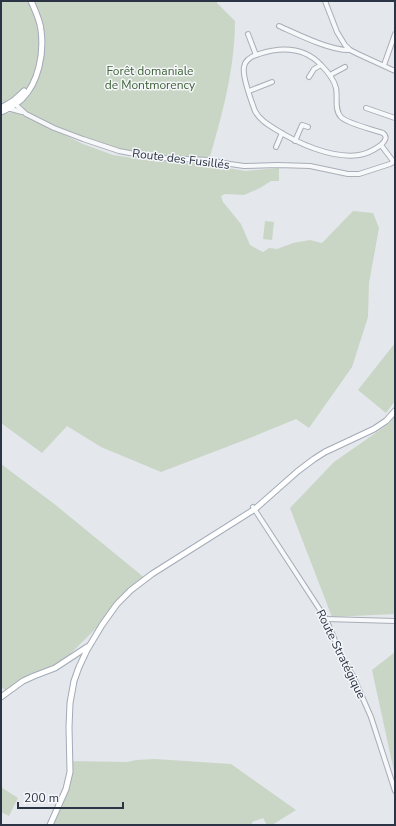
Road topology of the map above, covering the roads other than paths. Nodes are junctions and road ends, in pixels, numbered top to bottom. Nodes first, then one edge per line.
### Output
1 (31, 1) edge
2 (325, 1) edge
3 (278, 26) dead end
4 (248, 34) dead end
5 (395, 34) edge
6 (350, 50) junction
7 (256, 54) junction
8 (321, 65) junction
9 (384, 65) junction
10 (345, 67) dead end
11 (395, 71) edge
12 (330, 75) junction
13 (309, 77) dead end
14 (272, 82) dead end
15 (249, 91) junction
16 (14, 102) junction
17 (366, 108) dead end
18 (3, 110) edge
19 (18, 111) junction
20 (26, 114) junction
21 (395, 118) edge
22 (308, 127) dead end
23 (282, 133) junction
24 (295, 141) junction
25 (381, 145) junction
26 (276, 147) dead end
27 (394, 161) edge
28 (395, 411) edge
29 (254, 508) junction
30 (326, 619) junction
31 (395, 621) edge
32 (93, 640) junction
33 (76, 654) junction
34 (82, 660) junction
35 (65, 662) junction
36 (1, 697) edge
37 (395, 791) edge
38 (50, 825) edge

1 - 16 main road
2 - 6 street
3 - 6 street
4 - 7 street
5 - 9 street
6 - 9 street
7 - 8 street
7 - 15 street
8 - 12 street
8 - 13 street
9 - 11 street
10 - 12 street
12 - 25 street
14 - 15 street
15 - 23 street
16 - 18 main road
16 - 19 street
16 - 20 street, Route des Fusillés
17 - 21 street
18 - 19 street
19 - 20 street
20 - 27 street, Route des Fusillés
22 - 24 street
23 - 24 street
23 - 26 street
24 - 25 street
25 - 27 street
28 - 29 main road
29 - 30 street, Route Stratégique
29 - 32 main road
30 - 31 street
30 - 37 street, Route Stratégique
32 - 33 main road
32 - 34 main road
33 - 34 main road
33 - 35 main road
34 - 35 main road
34 - 38 main road
35 - 36 main road

